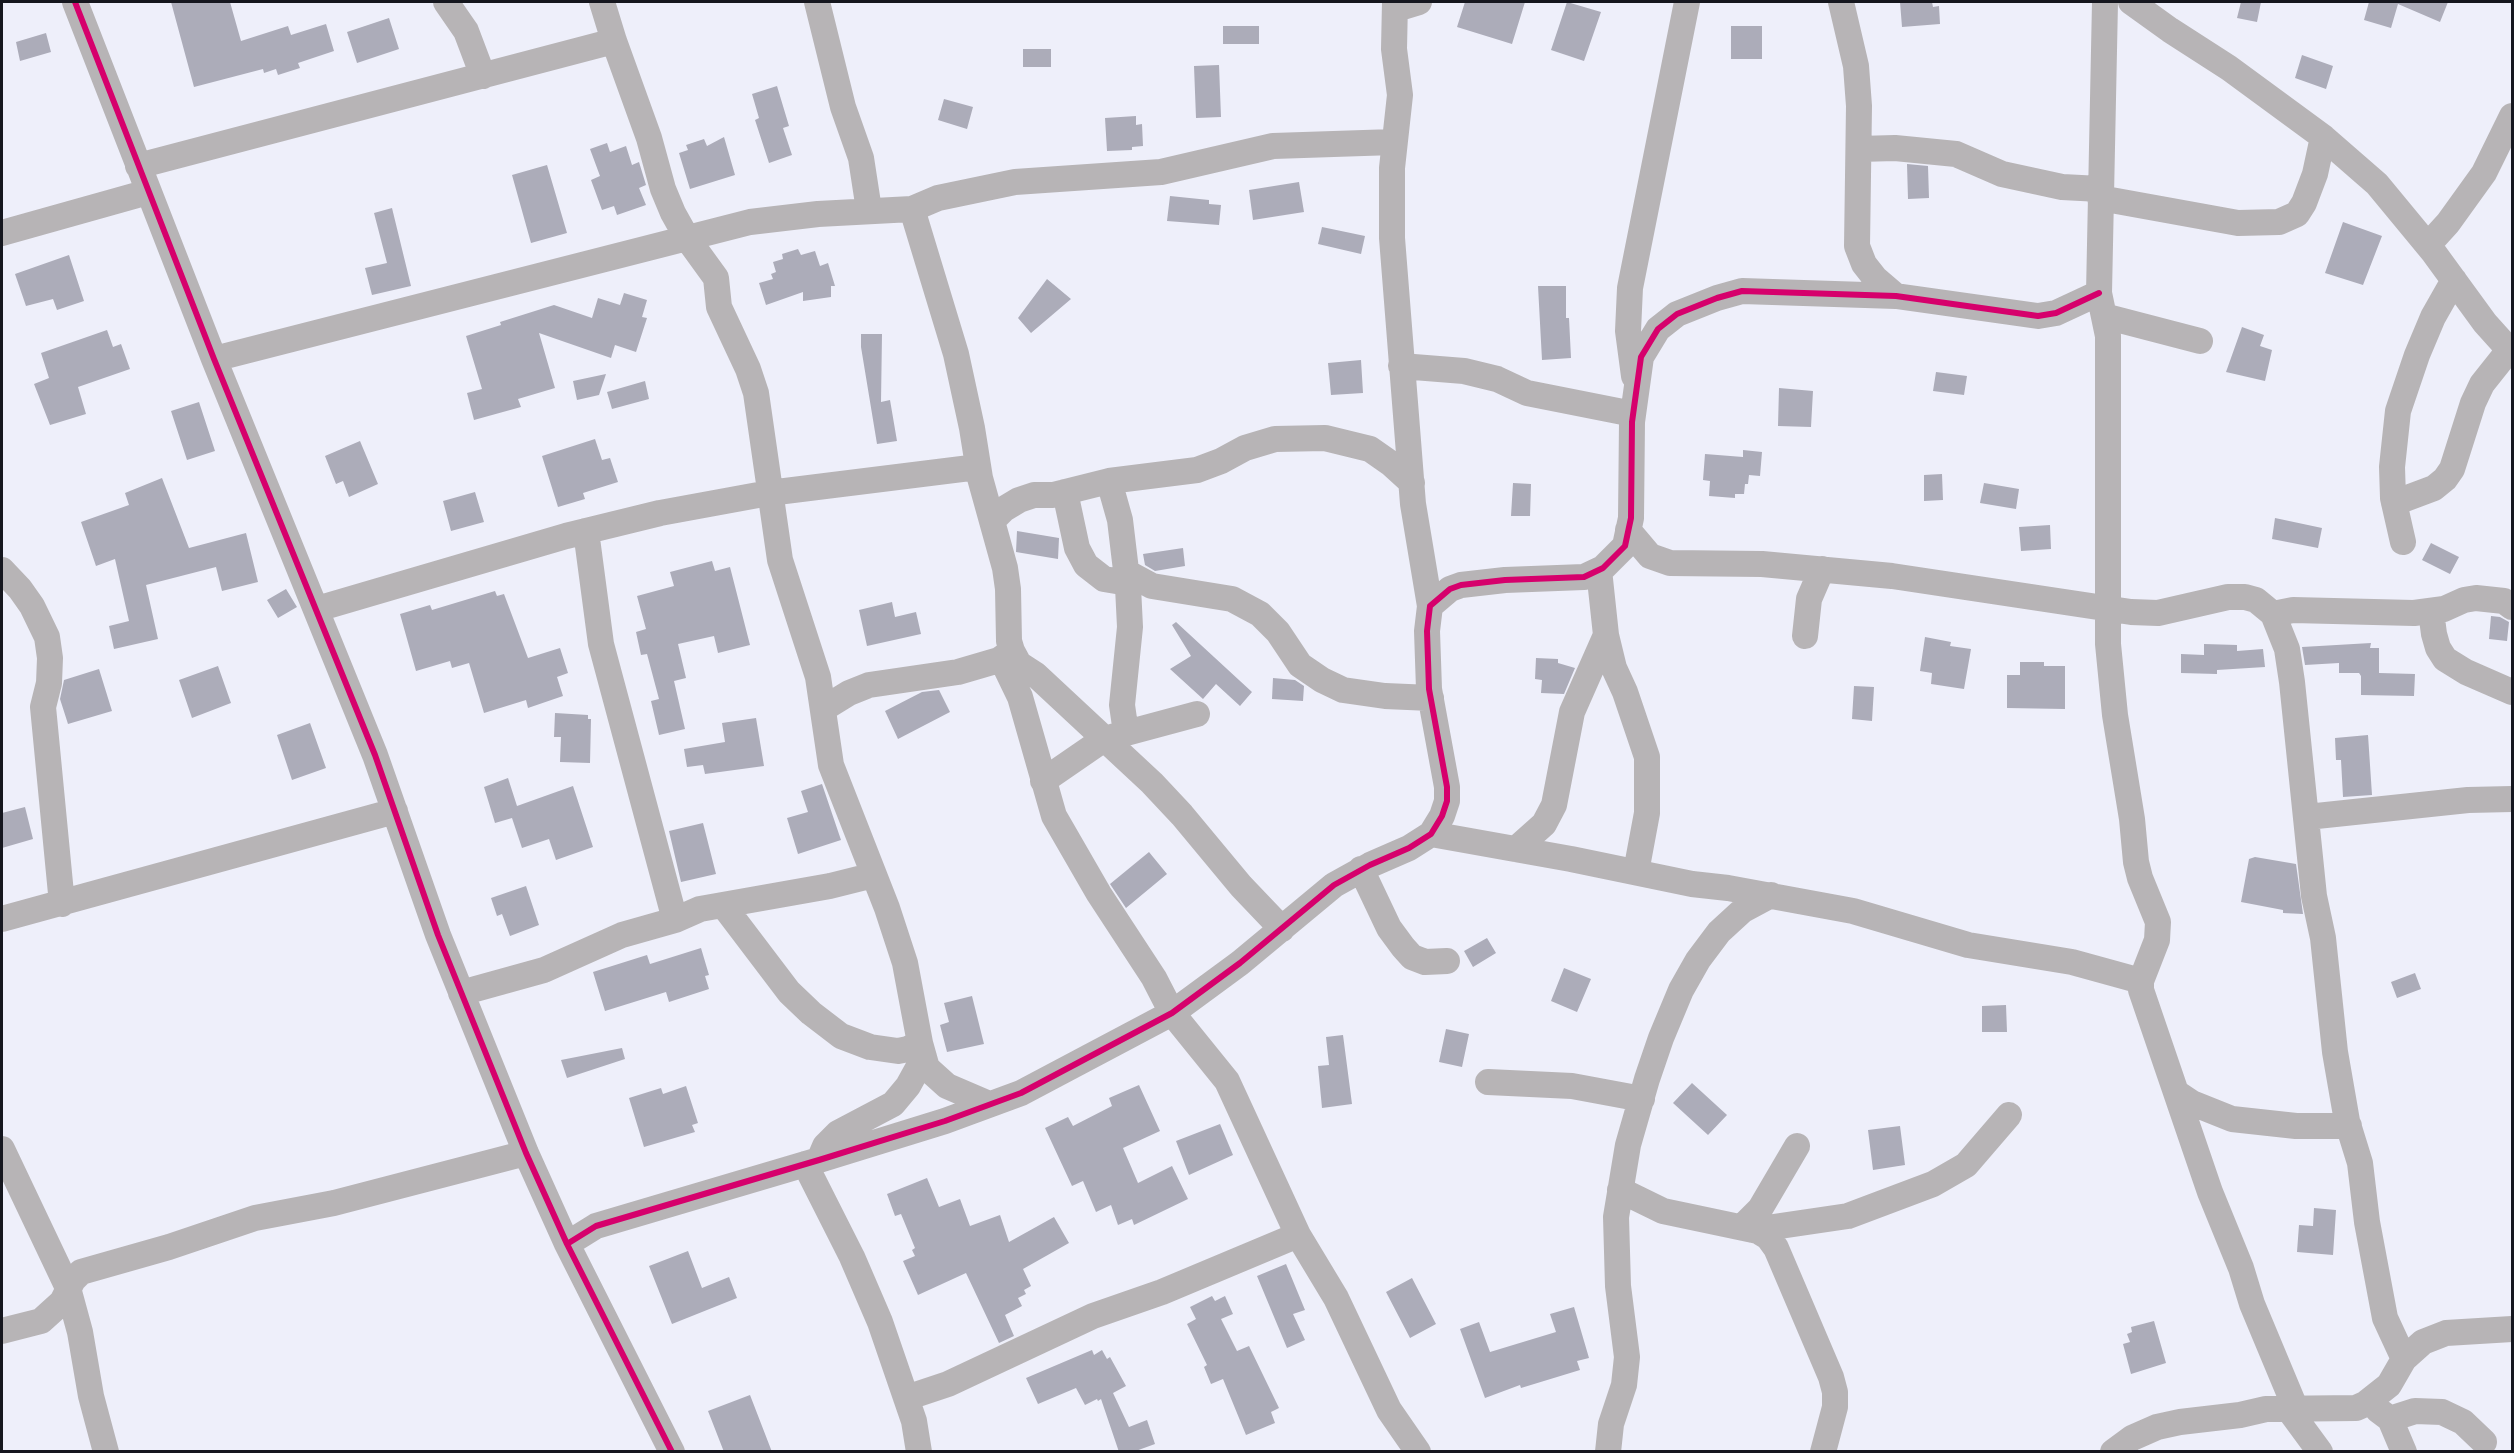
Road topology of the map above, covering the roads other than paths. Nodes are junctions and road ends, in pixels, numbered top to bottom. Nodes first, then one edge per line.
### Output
1 (75, 2) edge
2 (446, 2) edge
3 (602, 2) edge
4 (1687, 2) edge
5 (1841, 2) edge
6 (2105, 2) edge
7 (2131, 2) edge
8 (1403, 4) edge
9 (823, 9) edge
10 (614, 41) junction
11 (483, 76) junction
12 (2512, 116) edge
13 (2323, 137) junction
14 (1394, 142) junction
15 (1859, 149) junction
16 (138, 166) junction
17 (148, 192) junction
18 (2100, 193) junction
19 (912, 209) junction
20 (869, 210) junction
21 (2, 233) edge
22 (687, 238) junction
23 (2428, 245) junction
24 (2454, 280) junction
25 (1896, 296) junction
26 (2101, 304) junction
27 (2200, 341) dead end
28 (2511, 352) edge
29 (214, 359) junction
30 (1401, 366) junction
31 (1635, 388) junction
32 (1405, 405) junction
33 (1633, 414) junction
34 (1363, 447) junction
35 (979, 472) junction
36 (1109, 481) junction
37 (1412, 483) junction
38 (1065, 492) junction
39 (769, 493) junction
40 (1018, 500) junction
41 (2394, 503) junction
42 (992, 521) junction
43 (1628, 530) junction
44 (586, 531) junction
45 (2403, 542) dead end
46 (1822, 569) junction
47 (2, 570) edge
48 (1599, 570) junction
49 (1127, 578) junction
50 (1430, 606) junction
51 (2106, 606) junction
52 (2512, 607) edge
53 (317, 609) junction
54 (2431, 610) junction
55 (2273, 614) junction
56 (1606, 635) junction
57 (1805, 636) dead end
58 (1006, 656) junction
59 (2512, 692) edge
60 (1431, 698) junction
61 (823, 709) junction
62 (1197, 714) dead end
63 (1115, 736) junction
64 (1043, 781) junction
65 (2512, 799) edge
66 (395, 811) junction
67 (2307, 817) junction
68 (1431, 834) junction
69 (1516, 849) junction
70 (1361, 869) junction
71 (1636, 872) junction
72 (874, 874) junction
73 (1771, 896) junction
74 (62, 904) junction
75 (723, 905) junction
76 (2, 919) edge
77 (675, 920) junction
78 (1282, 929) junction
79 (1447, 961) dead end
80 (2141, 981) junction
81 (461, 993) junction
82 (1172, 1013) junction
83 (922, 1050) junction
84 (1488, 1082) dead end
85 (2177, 1093) junction
86 (1642, 1099) junction
87 (989, 1104) junction
88 (2009, 1115) dead end
89 (2349, 1126) junction
90 (1797, 1146) dead end
91 (2, 1149) edge
92 (526, 1153) junction
93 (812, 1162) junction
94 (1620, 1190) junction
95 (1747, 1228) junction
96 (1298, 1235) junction
97 (567, 1244) junction
98 (68, 1288) junction
99 (2512, 1329) edge
100 (2, 1331) edge
101 (2404, 1359) junction
102 (906, 1398) junction
103 (2365, 1404) junction
104 (2291, 1407) junction
105 (2390, 1419) junction
106 (2484, 1442) dead end
107 (1408, 1451) edge
108 (106, 1452) edge
109 (672, 1452) edge
110 (919, 1452) edge
111 (1608, 1452) edge
112 (1823, 1452) edge
113 (2113, 1452) edge
114 (2320, 1452) edge
115 (2404, 1452) edge

1 - 16 street
2 - 11 street
3 - 10 street
4 - 31 street
5 - 15 street
6 - 18 street
7 - 13 street
8 - 14 street
9 - 20 street
10 - 11 street
10 - 22 street
11 - 16 street
12 - 23 street
13 - 18 street
13 - 23 street
14 - 19 street
14 - 30 street
15 - 18 street
15 - 25 street
16 - 17 street
17 - 21 street
17 - 29 street
18 - 26 street
19 - 20 street
19 - 35 street
20 - 22 street
22 - 29 street
22 - 39 street
23 - 24 street
24 - 28 street
24 - 41 street
25 - 26 street
25 - 31 street
26 - 27 street
26 - 51 street
28 - 41 street
29 - 53 street
30 - 32 street
30 - 33 street
31 - 33 street
32 - 34 street
32 - 37 street
33 - 43 street
34 - 36 street
34 - 37 street
35 - 39 street
35 - 40 street
35 - 42 street
36 - 38 street
36 - 49 street
37 - 50 street
38 - 40 street
38 - 49 street
39 - 44 street
39 - 61 street
40 - 42 street
41 - 45 street
42 - 58 street
43 - 46 street
43 - 48 street
44 - 53 street
44 - 77 street
46 - 51 street
46 - 57 street
47 - 74 street
48 - 50 street
48 - 56 street
49 - 60 street
49 - 63 street
50 - 60 street
51 - 55 street
51 - 80 street
52 - 54 street
53 - 66 street
54 - 55 street
54 - 59 street
55 - 67 street
56 - 69 street
56 - 71 street
58 - 61 street
58 - 63 street
58 - 64 street
60 - 68 street
61 - 72 street
62 - 63 street
63 - 64 street
63 - 78 street
64 - 82 street
65 - 67 street
66 - 74 street
66 - 81 street
67 - 89 street
68 - 69 street
68 - 70 street
69 - 71 street
70 - 78 street
70 - 79 street
71 - 73 street
72 - 75 street
72 - 83 street
73 - 80 street
73 - 86 street
74 - 76 street
75 - 77 street
75 - 83 street
77 - 81 street
78 - 82 street
80 - 85 street
81 - 92 street
82 - 87 street
82 - 96 street
83 - 87 street
83 - 93 street
84 - 86 street
85 - 89 street
85 - 104 street
86 - 94 street
87 - 93 street
88 - 95 street
89 - 101 street
90 - 95 street
91 - 98 street
92 - 97 street
92 - 98 street
93 - 97 street
93 - 102 street
94 - 95 street
94 - 111 street
95 - 112 street
96 - 102 street
96 - 107 street
97 - 109 street
98 - 100 street
98 - 108 street
99 - 101 street
101 - 103 street
102 - 110 street
103 - 104 street
103 - 105 street
104 - 113 street
104 - 114 street
105 - 106 street
105 - 115 street

